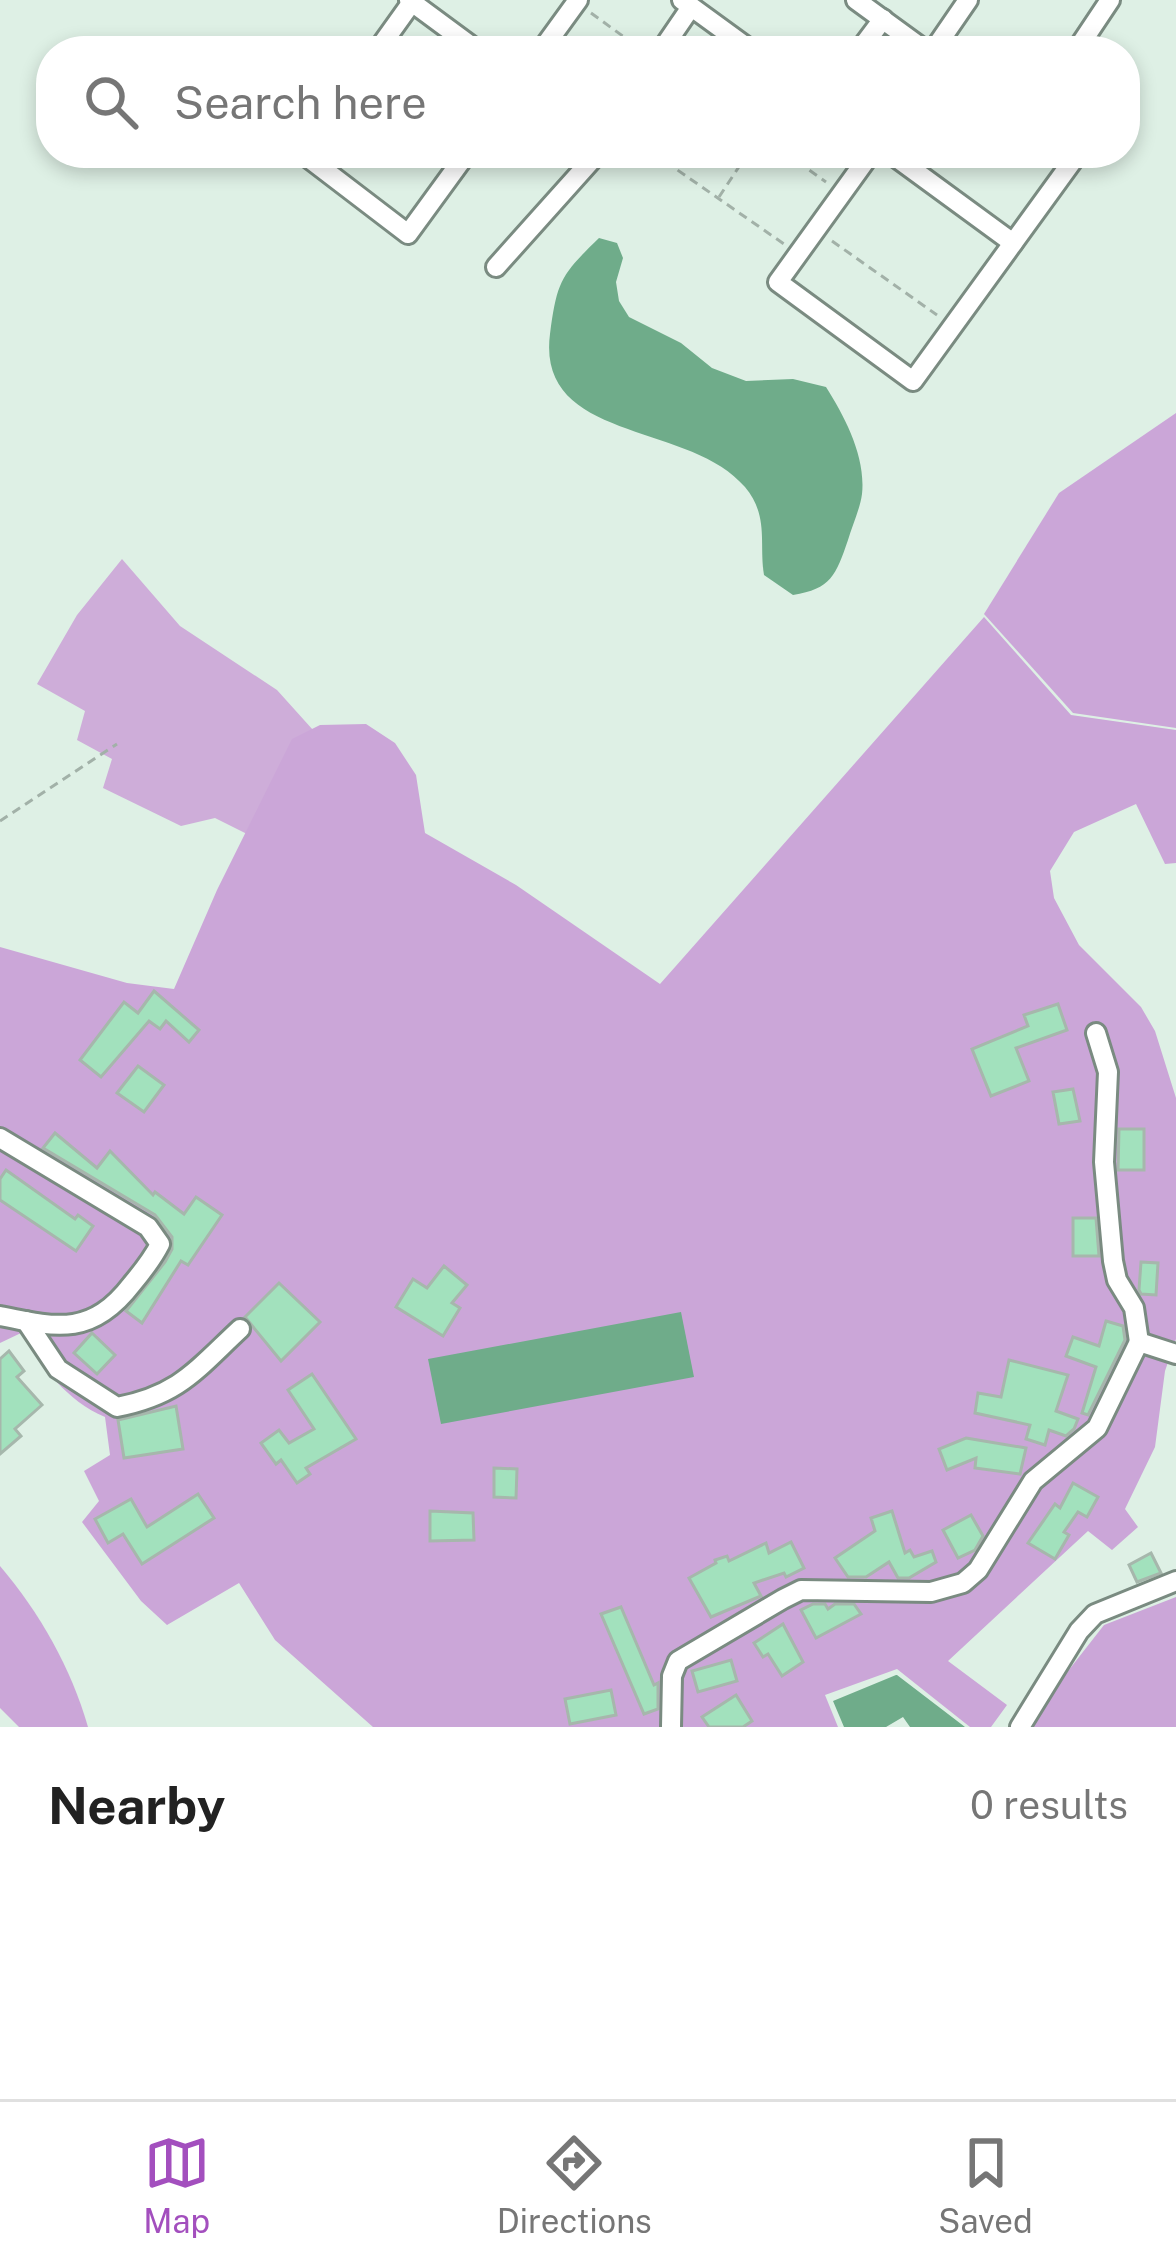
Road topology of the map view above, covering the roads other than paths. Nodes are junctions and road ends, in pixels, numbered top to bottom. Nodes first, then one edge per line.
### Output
1 (856, 0) edge
2 (968, 0) edge
3 (1110, 0) edge
4 (411, 1) edge
5 (577, 1) edge
6 (687, 3) edge
7 (883, 19) junction
8 (387, 36) edge
9 (458, 36) edge
10 (552, 36) edge
11 (669, 36) edge
12 (732, 36) edge
13 (870, 36) edge
14 (907, 36) edge
15 (940, 36) edge
16 (1086, 36) edge
17 (322, 168) edge
18 (456, 168) edge
19 (585, 168) edge
20 (860, 168) edge
21 (910, 168) edge
22 (1067, 168) edge
23 (1013, 243) junction
24 (496, 267) dead end
25 (1096, 1033) dead end
26 (0, 1138) edge
27 (0, 1316) edge
28 (26, 1321) junction
29 (240, 1329) dead end
30 (1138, 1342) junction
31 (1176, 1354) edge
32 (1176, 1581) edge
33 (670, 1727) edge
34 (1020, 1727) edge

1 - 7 street
2 - 15 street
3 - 16 street
4 - 8 street
4 - 9 street
5 - 10 street
6 - 11 street
6 - 12 street
7 - 13 street
7 - 14 street
17 - 18 street
19 - 24 street
20 - 23 street
21 - 23 street
22 - 23 street
25 - 30 street
26 - 28 street
27 - 28 street
28 - 29 street
30 - 31 street
30 - 33 street
32 - 34 street

